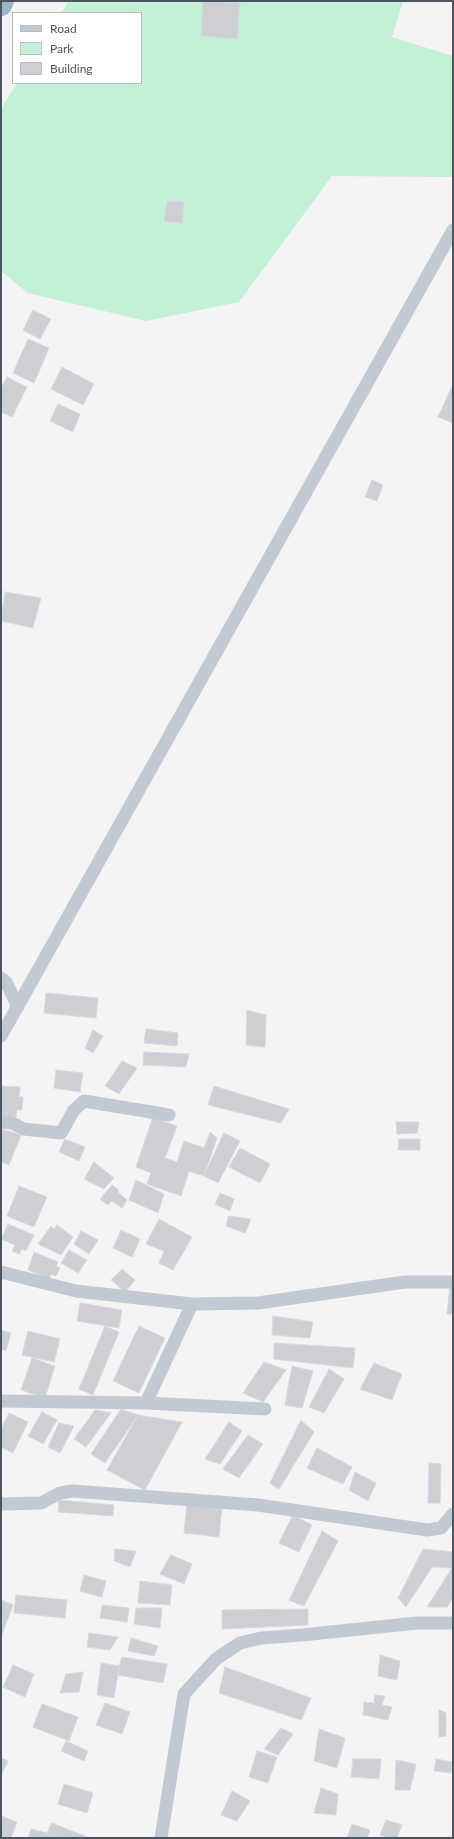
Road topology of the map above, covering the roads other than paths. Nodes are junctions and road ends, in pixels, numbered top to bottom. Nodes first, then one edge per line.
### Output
1 (3, 1) edge
2 (1, 5) edge
3 (453, 230) edge
4 (1, 978) edge
5 (18, 1006) junction
6 (1, 1036) edge
7 (169, 1115) dead end
8 (1, 1122) edge
9 (1, 1272) edge
10 (453, 1282) edge
11 (192, 1304) junction
12 (1, 1401) edge
13 (146, 1403) junction
14 (265, 1409) dead end
15 (1, 1504) edge
16 (453, 1514) edge
17 (453, 1623) edge
18 (162, 1838) edge

1 - 2 highway
3 - 5 street
4 - 5 street
5 - 6 street
7 - 8 street
9 - 11 street
10 - 11 street
11 - 13 street
12 - 13 street
13 - 14 street
15 - 16 street
17 - 18 street

